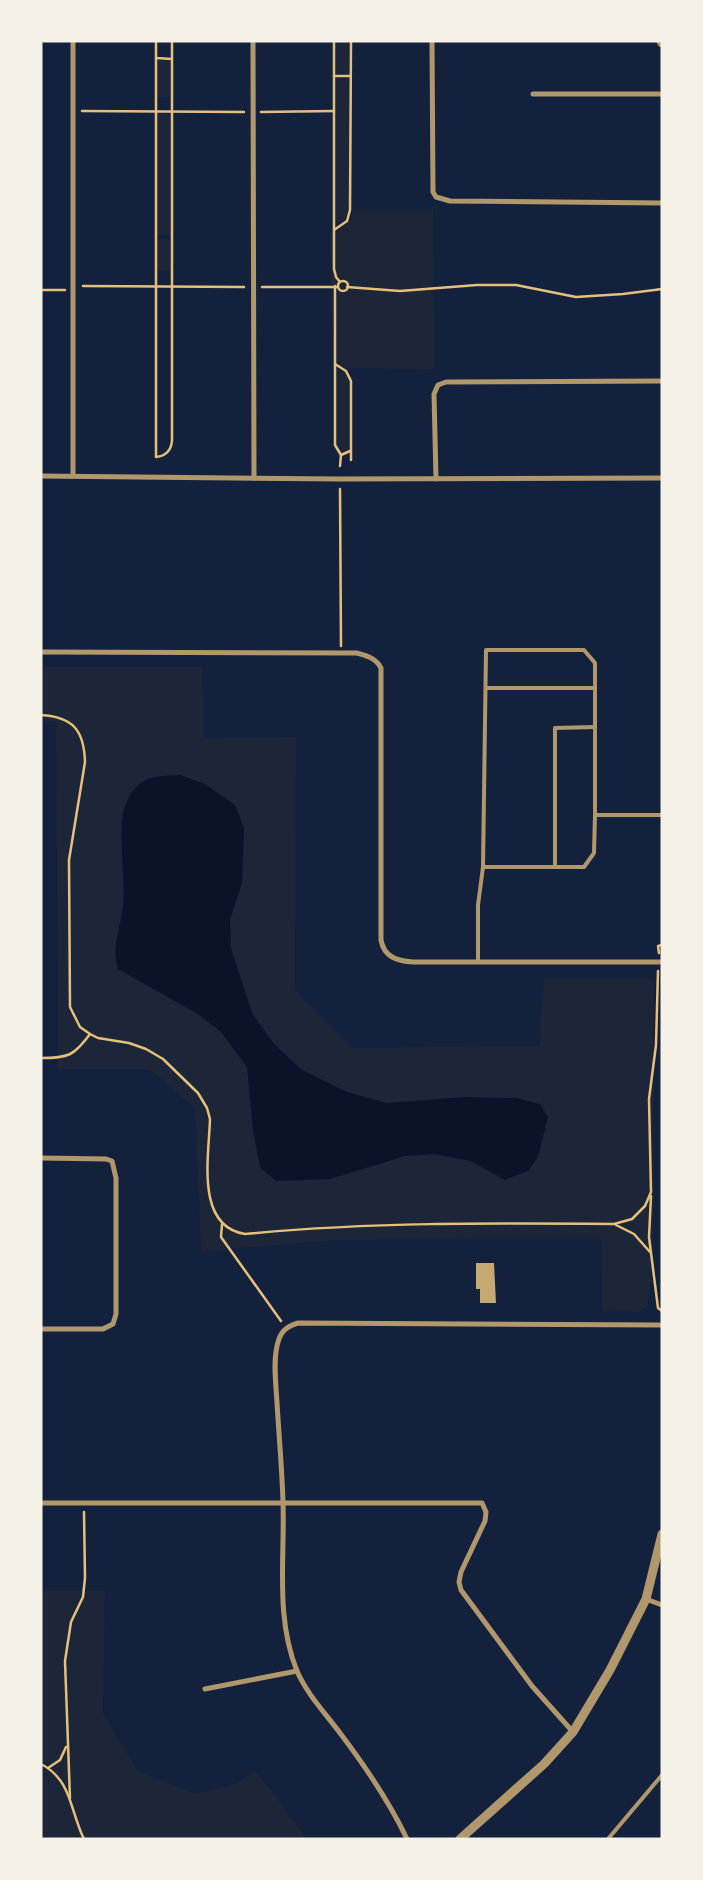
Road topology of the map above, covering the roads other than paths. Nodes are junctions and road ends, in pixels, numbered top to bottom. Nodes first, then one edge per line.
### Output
1 (73, 41) edge
2 (253, 41) edge
3 (432, 41) edge
4 (533, 94) dead end
5 (662, 94) edge
6 (662, 203) edge
7 (662, 381) edge
8 (41, 476) edge
9 (73, 476) junction
10 (254, 478) junction
11 (662, 478) edge
12 (436, 479) junction
13 (41, 652) edge
14 (486, 688) junction
15 (596, 688) junction
16 (596, 727) junction
17 (596, 815) junction
18 (662, 815) edge
19 (483, 867) junction
20 (555, 867) junction
21 (478, 962) junction
22 (660, 962) edge
23 (41, 1158) edge
24 (662, 1325) edge
25 (41, 1329) edge
26 (283, 1502) junction
27 (41, 1503) edge
28 (662, 1534) edge
29 (646, 1599) junction
30 (662, 1605) edge
31 (297, 1671) junction
32 (205, 1690) dead end
33 (573, 1732) junction
34 (662, 1775) edge
35 (407, 1839) edge
36 (460, 1839) edge
37 (608, 1839) edge

1 - 9 street
2 - 10 street
3 - 6 street
4 - 5 street
7 - 12 street
8 - 9 street
9 - 10 street
10 - 12 street
11 - 12 street
13 - 21 street
14 - 15 lane
14 - 15 lane
14 - 19 lane
15 - 16 lane
16 - 17 lane
16 - 20 lane
17 - 18 lane
17 - 20 lane
19 - 20 lane
19 - 21 lane
21 - 22 street
23 - 25 street
24 - 26 street
26 - 27 street
26 - 31 street
26 - 33 street
28 - 29 street
29 - 30 street
29 - 33 street
31 - 32 street
31 - 35 street
33 - 36 street
34 - 37 lane

